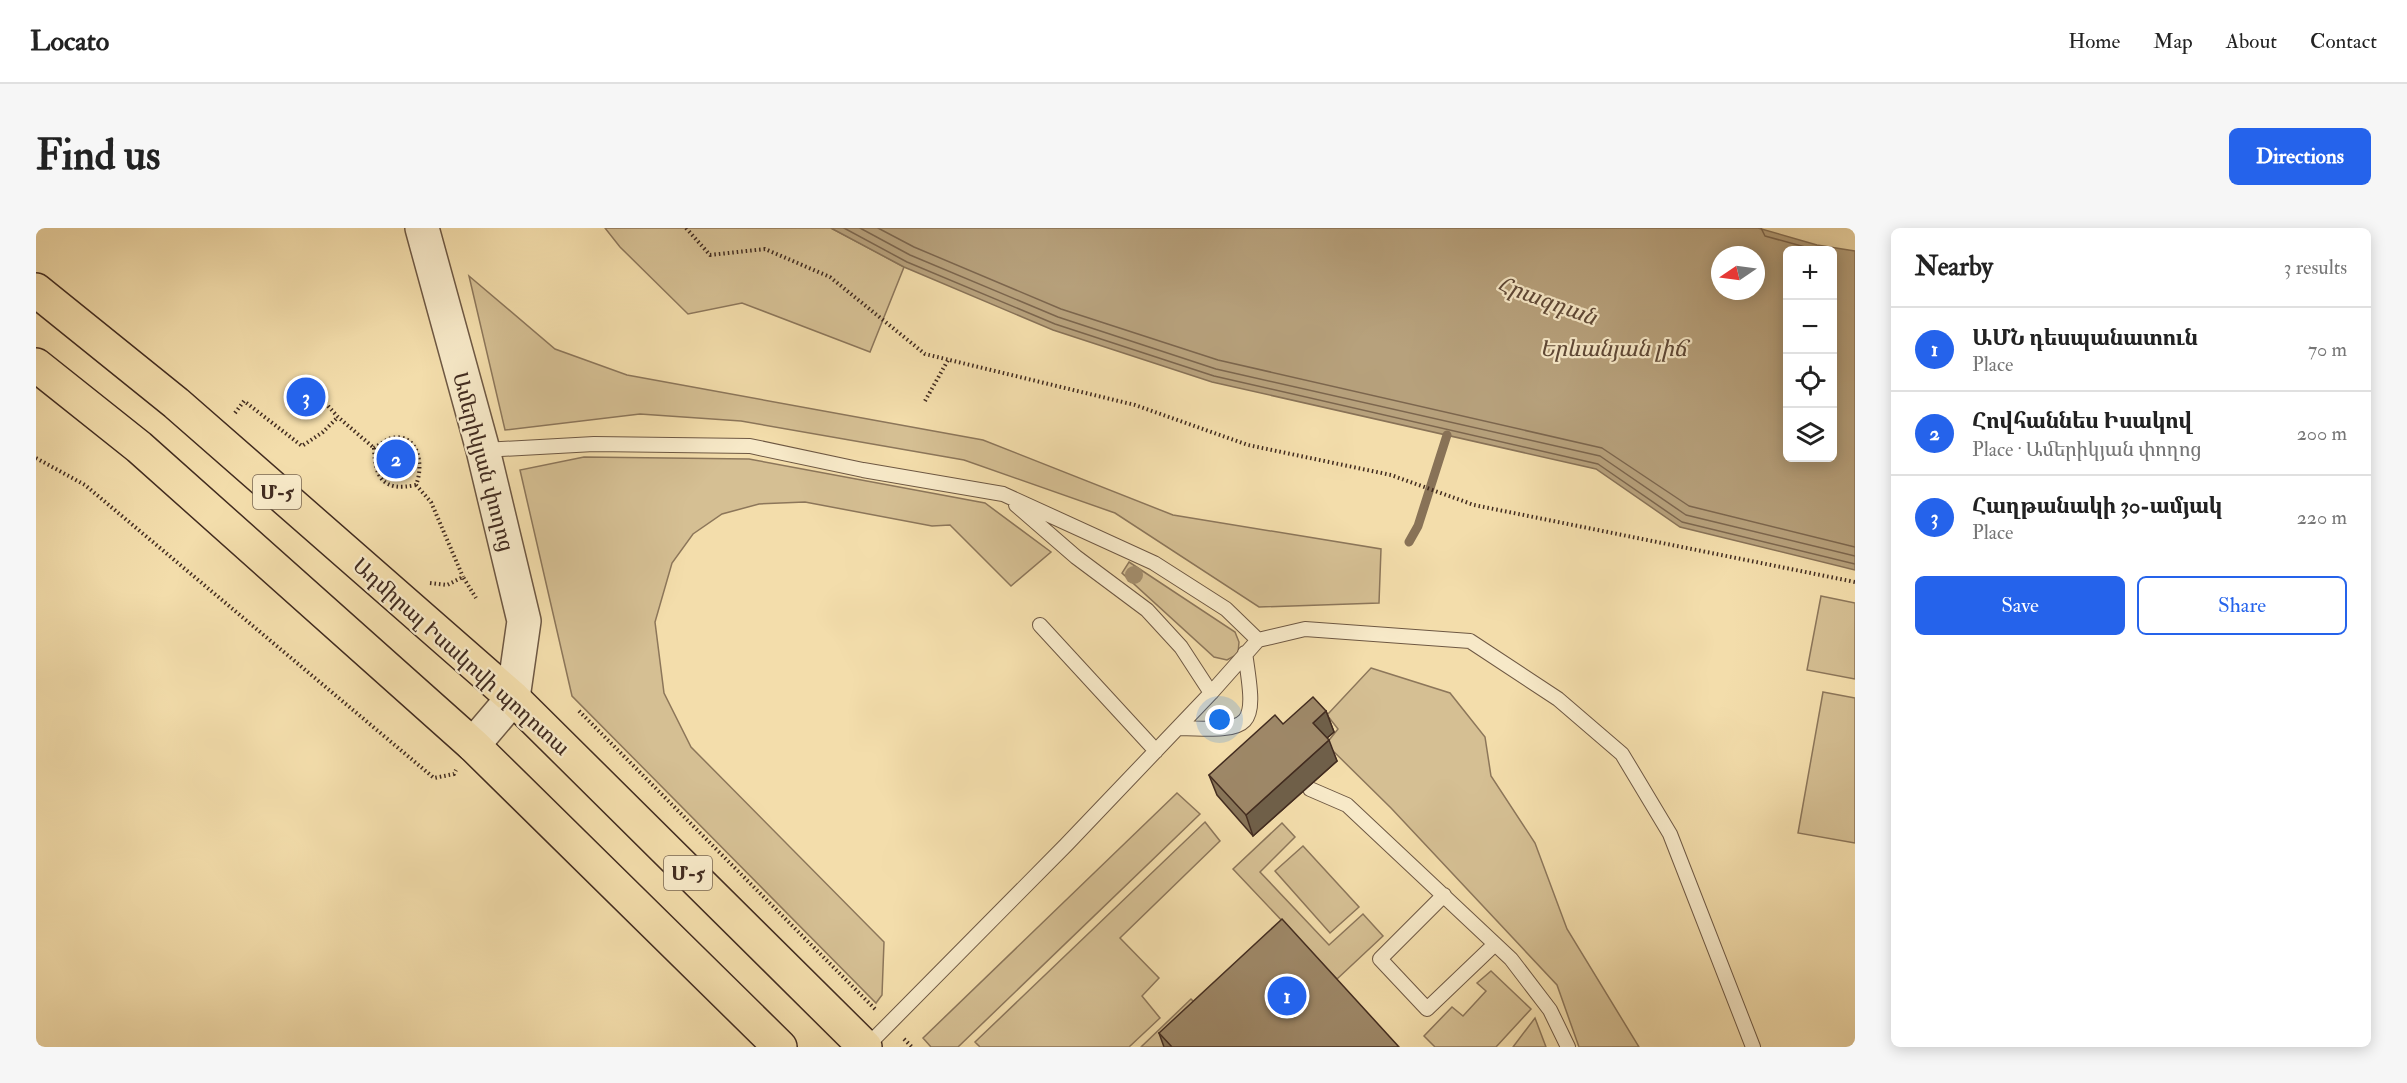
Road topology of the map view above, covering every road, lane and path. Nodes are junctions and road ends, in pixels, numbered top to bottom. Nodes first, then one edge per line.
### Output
1 (422, 228) edge
2 (686, 228) edge
3 (36, 290) edge
4 (948, 360) junction
5 (36, 365) edge
6 (36, 387) edge
7 (319, 396) dead end
8 (243, 401) dead end
9 (925, 401) dead end
10 (338, 417) junction
11 (139, 447) junction
12 (374, 448) junction
13 (483, 450) junction
14 (36, 458) edge
15 (416, 485) junction
16 (1003, 494) junction
17 (463, 577) dead end
18 (1855, 582) edge
19 (1040, 625) dead end
20 (1258, 640) junction
21 (1245, 653) junction
22 (1211, 693) junction
23 (513, 698) junction
24 (579, 711) dead end
25 (1178, 728) junction
26 (473, 745) junction
27 (1156, 751) junction
28 (1310, 789) dead end
29 (1444, 895) junction
30 (1495, 944) junction
31 (890, 1024) junction
32 (780, 1047) edge
33 (865, 1047) edge
34 (912, 1047) edge
35 (1568, 1047) edge
36 (1753, 1047) edge

1 - 13 street, Ամերիկյան փողոց
2 - 4 path
3 - 23 highway, Ադմիրալ Իսակովի պողոտա / Մ-5
4 - 9 path
4 - 18 path
5 - 11 highway, Մ-5
6 - 11 highway
7 - 10 path
8 - 10 path
10 - 12 path
11 - 26 highway, Մ-5
12 - 15 path
12 - 15 path
13 - 16 lane
13 - 23 street, Ամերիկյան փողոց
14 - 26 path
15 - 17 path
16 - 20 lane
16 - 22 lane
19 - 27 lane
20 - 21 lane
20 - 36 lane
21 - 22 lane
21 - 25 lane
22 - 25 lane
23 - 26 street
23 - 33 highway, Ադմիրալ Իսակովի պողոտա / Մ-5
24 - 31 path
25 - 27 lane
26 - 32 highway, Մ-5
27 - 31 lane
28 - 29 lane
29 - 30 lane
29 - 30 lane
30 - 35 lane
31 - 33 lane
31 - 34 path

